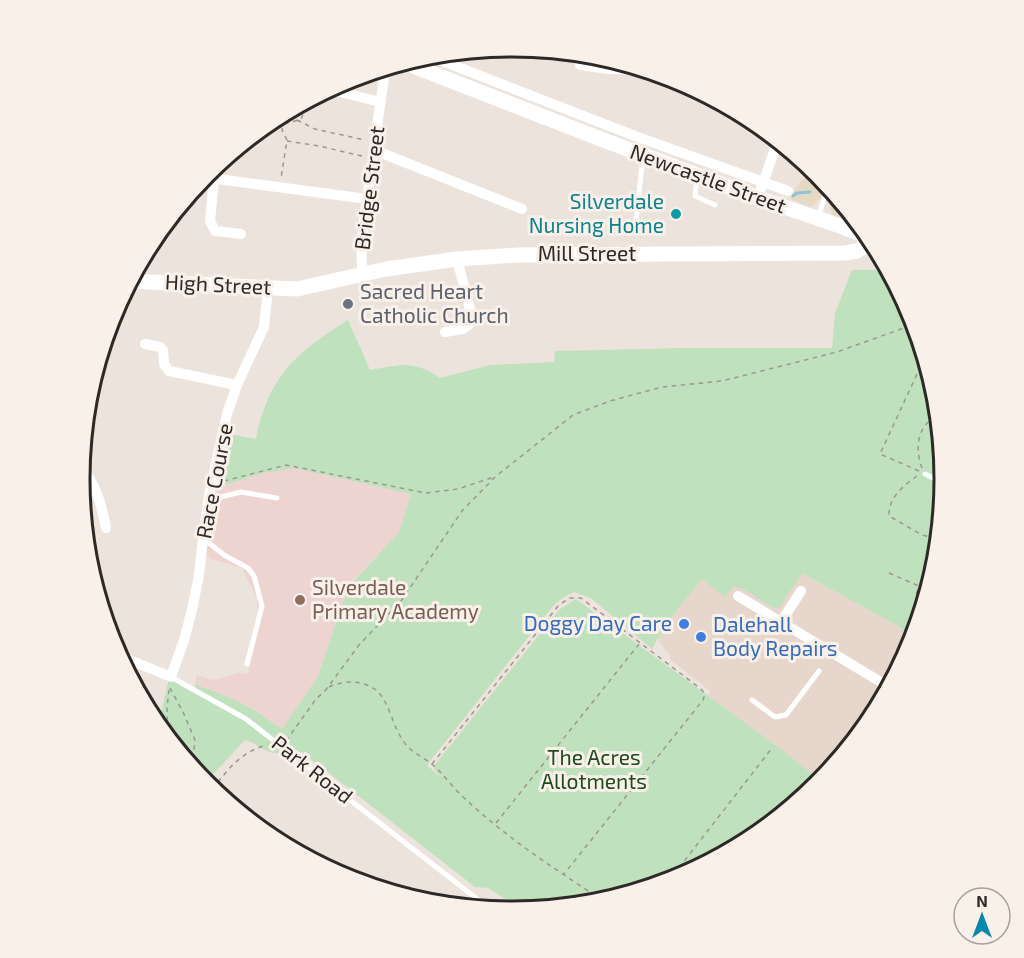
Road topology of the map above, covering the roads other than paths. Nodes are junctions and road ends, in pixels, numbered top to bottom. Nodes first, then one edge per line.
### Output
1 (440, 64) edge
2 (580, 65) dead end
3 (422, 67) edge
4 (612, 69) edge
5 (459, 76) junction
6 (384, 77) edge
7 (343, 93) edge
8 (380, 102) junction
9 (548, 110) junction
10 (775, 149) edge
11 (374, 150) junction
12 (643, 155) junction
13 (697, 176) junction
14 (216, 179) edge
15 (763, 183) junction
16 (208, 187) edge
17 (788, 191) dead end
18 (825, 196) edge
19 (758, 198) junction
20 (367, 199) junction
21 (715, 205) dead end
22 (522, 209) dead end
23 (818, 219) junction
24 (635, 229) dead end
25 (854, 231) edge
26 (241, 234) dead end
27 (865, 248) edge
28 (457, 259) junction
29 (363, 274) junction
30 (140, 281) edge
31 (268, 288) junction
32 (306, 288) joint
33 (445, 332) dead end
34 (146, 344) dead end
35 (237, 385) junction
36 (925, 474) road end
37 (90, 478) edge
38 (934, 478) edge
39 (277, 498) dead end
40 (208, 500) junction
41 (106, 528) dead end
42 (203, 538) junction
43 (801, 591) dead end
44 (738, 596) dead end
45 (781, 622) junction
46 (247, 664) dead end
47 (135, 668) edge
48 (819, 671) dead end
49 (171, 677) junction
50 (881, 682) edge
51 (752, 700) dead end
52 (478, 899) edge

1 - 5 street, Newcastle Street
2 - 4 street
3 - 5 street, Newcastle Street
5 - 9 street, Newcastle Street
6 - 8 street, Bridge Street
7 - 8 street, Bridge Street
8 - 11 street, Bridge Street
9 - 12 street, Newcastle Street
9 - 15 street, Newcastle Street
10 - 15 street
11 - 20 street, Bridge Street
11 - 22 street
12 - 13 street, Newcastle Street
12 - 24 lane
13 - 19 street, Newcastle Street
13 - 21 lane
14 - 20 street
15 - 17 street, Newcastle Street
15 - 19 street
16 - 26 street
18 - 23 lane
19 - 23 street, Newcastle Street
20 - 29 street, Bridge Street
23 - 25 street, Newcastle Street
27 - 28 street, Mill Street
28 - 29 street, Mill Street
28 - 33 street
29 - 32 street, Mill Street
30 - 31 street, High Street
31 - 32 street, High Street
31 - 35 street, Race Course
34 - 35 street
35 - 40 street, Race Course
36 - 38 lane
37 - 41 street
39 - 40 lane
40 - 42 street, Race Course
42 - 46 lane
42 - 49 street, Race Course
43 - 45 street
44 - 45 street
45 - 50 street
47 - 49 street, Park Road
48 - 51 lane
49 - 52 lane, Park Road

